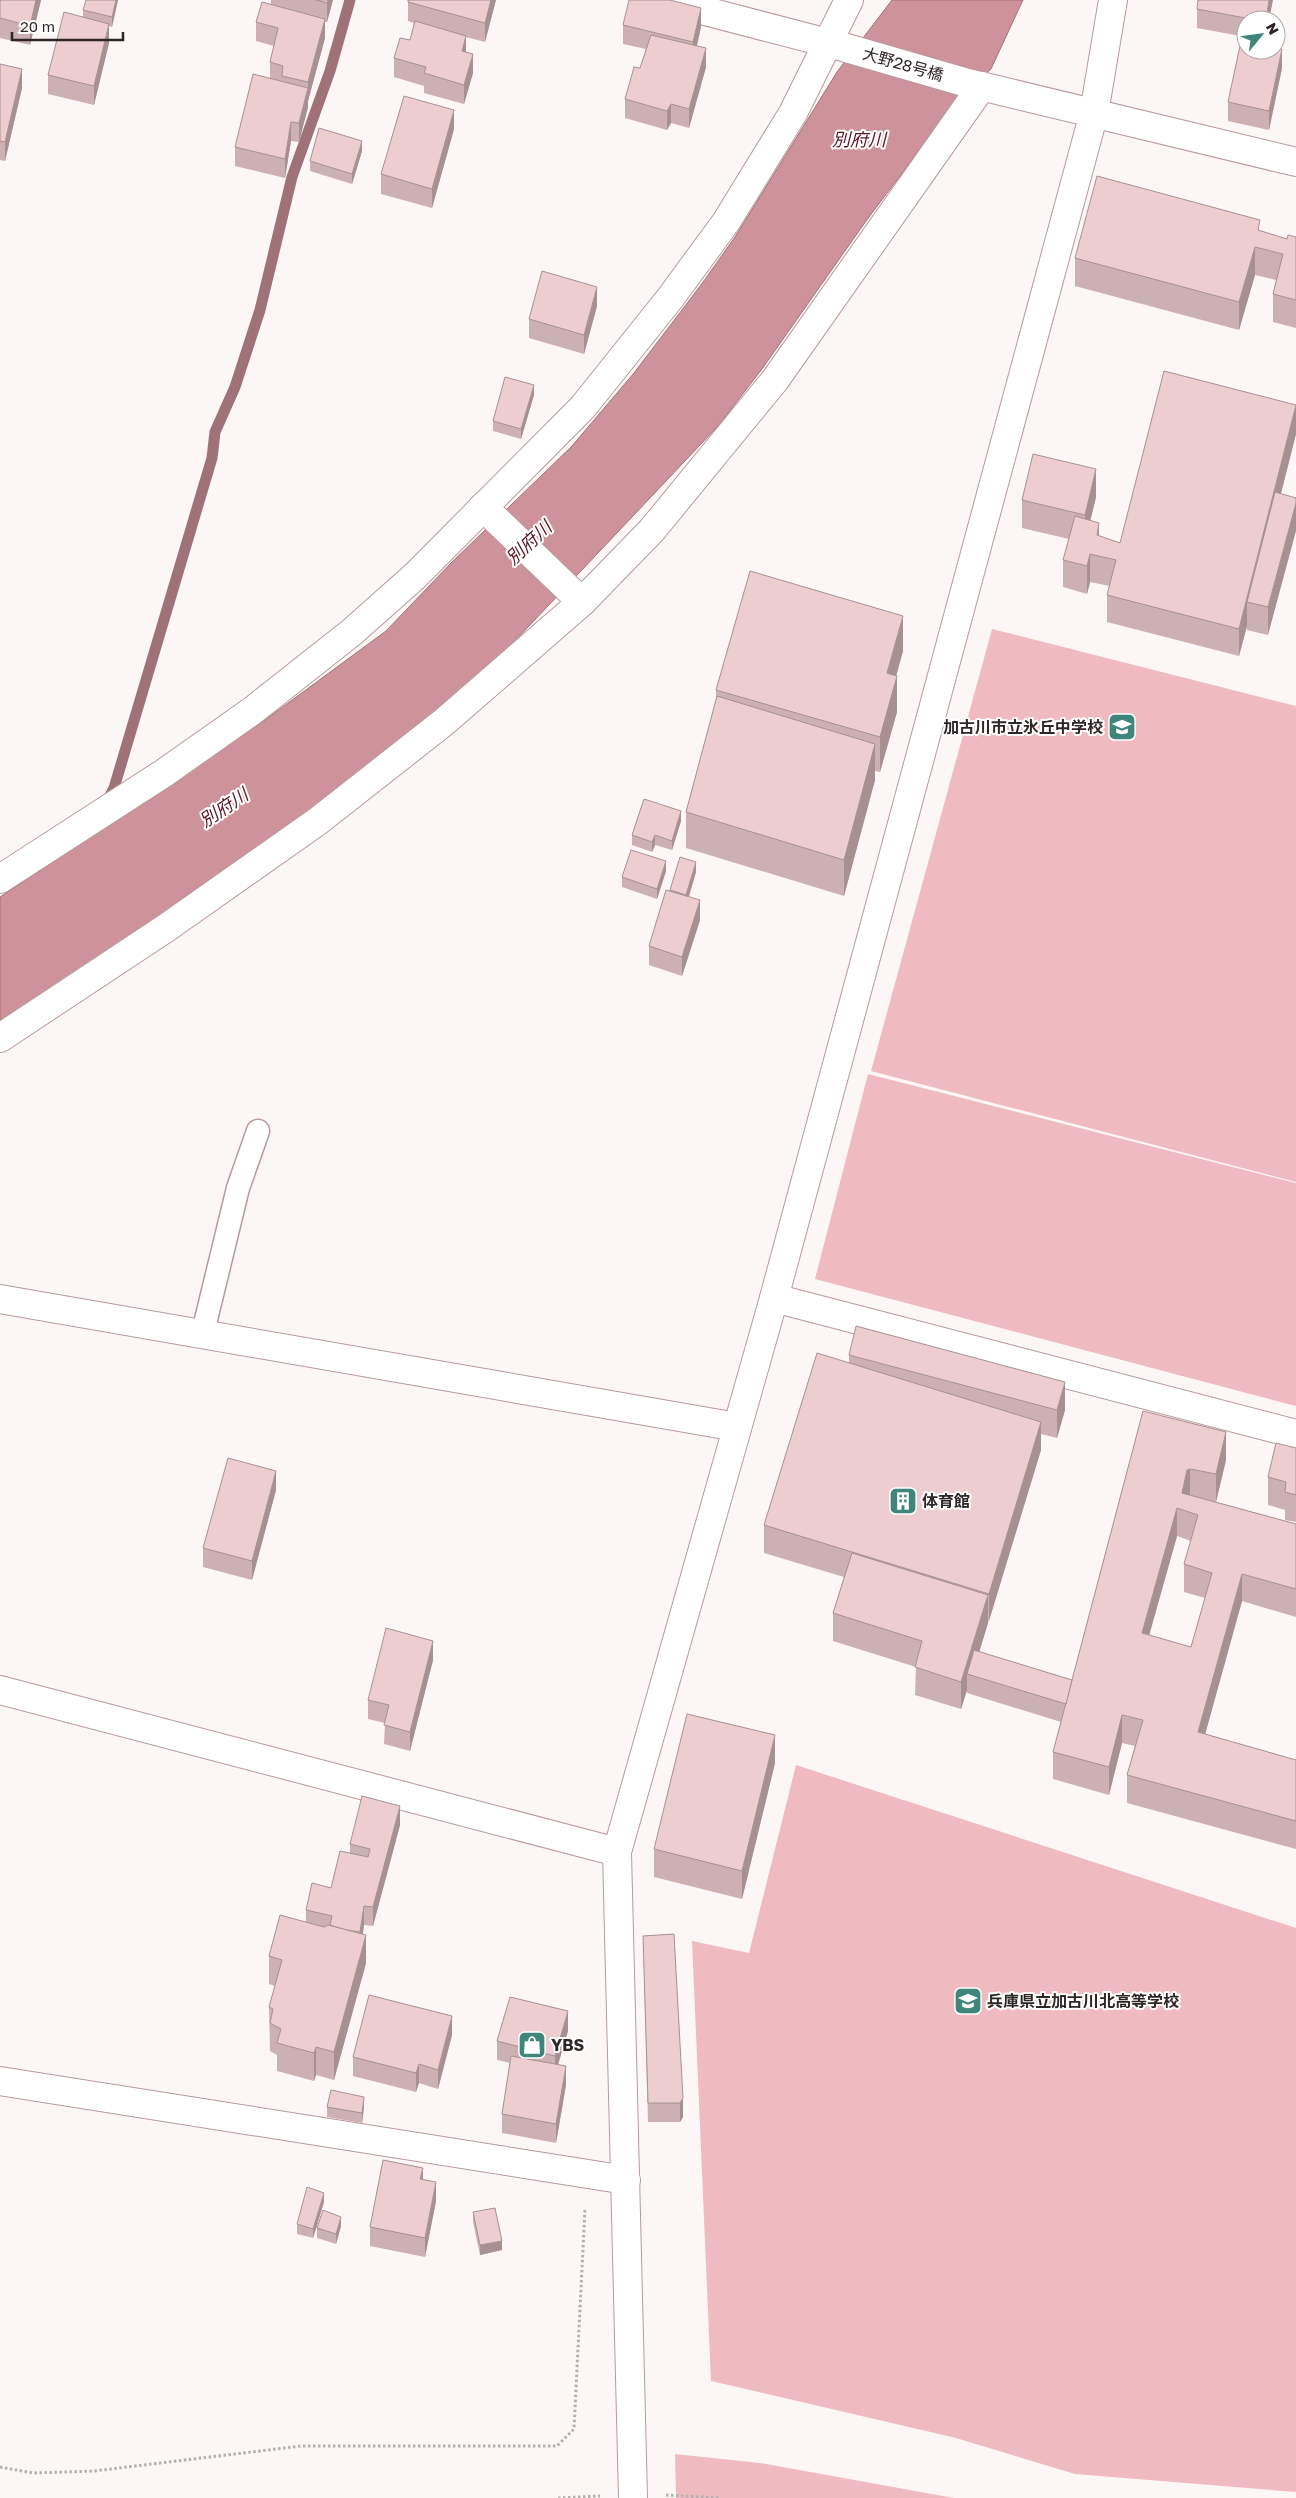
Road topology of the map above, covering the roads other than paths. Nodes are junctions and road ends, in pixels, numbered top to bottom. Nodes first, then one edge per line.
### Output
1 (663, 0) edge
2 (849, 0) edge
3 (1113, 0) edge
4 (835, 45) junction
5 (973, 84) junction
6 (1094, 112) junction
7 (1296, 162) edge
8 (483, 507) junction
9 (582, 602) junction
10 (0, 879) edge
11 (0, 1038) edge
12 (258, 1131) dead end
13 (774, 1298) junction
14 (0, 1299) edge
15 (203, 1332) junction
16 (737, 1427) junction
17 (1296, 1434) edge
18 (0, 1690) edge
19 (617, 1852) junction
20 (0, 2081) edge
21 (626, 2180) junction
22 (633, 2496) edge

1 - 4 street, 大野28号橋
2 - 4 street
3 - 6 street
4 - 5 street, 大野28号橋
4 - 8 street
5 - 6 street, 大野28号橋
5 - 9 street
6 - 7 street, 大野28号橋
6 - 13 street
8 - 9 street
8 - 10 street
9 - 11 street
12 - 15 lane
13 - 16 street
13 - 17 street
14 - 15 street
15 - 16 street
16 - 19 street
18 - 19 street
19 - 21 street
20 - 21 street
21 - 22 street

